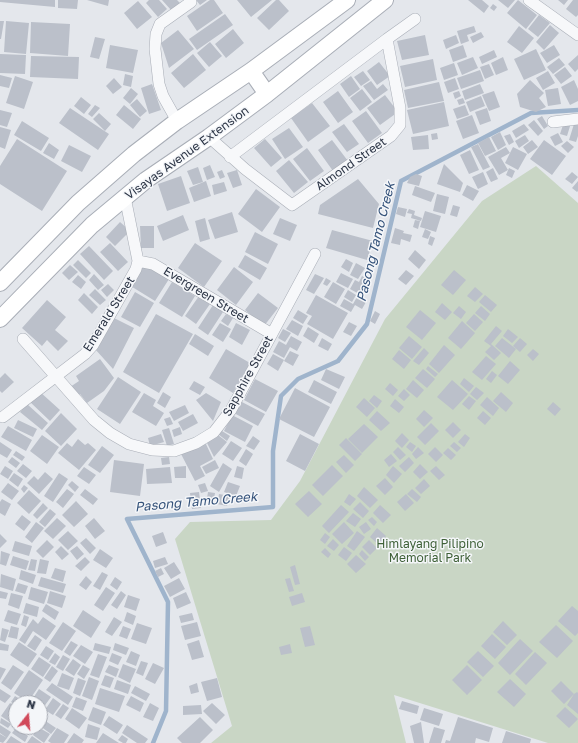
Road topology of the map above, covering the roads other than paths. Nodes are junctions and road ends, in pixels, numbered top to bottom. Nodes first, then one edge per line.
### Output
1 (347, 0) edge
2 (385, 0) edge
3 (529, 0) edge
4 (191, 2) dead end
5 (416, 19) dead end
6 (576, 31) edge
7 (387, 39) junction
8 (252, 71) junction
9 (267, 94) junction
10 (578, 119) edge
11 (177, 121) junction
12 (552, 122) dead end
13 (209, 137) junction
14 (230, 157) junction
15 (125, 197) junction
16 (315, 254) dead end
17 (138, 261) junction
18 (0, 283) edge
19 (0, 319) edge
20 (272, 334) junction
21 (23, 339) dead end
22 (55, 377) junction
23 (3, 417) dead end

1 - 8 street
2 - 9 street, Visayas Avenue Extension
3 - 6 street
4 - 11 street
5 - 7 street
7 - 14 street
7 - 14 street, Almond Street
8 - 9 street
8 - 11 street
9 - 13 street, Visayas Avenue Extension
10 - 12 street
11 - 18 street
13 - 14 street, Almond Street
13 - 15 street, Visayas Avenue Extension
15 - 17 street, Emerald Street
15 - 19 street, Visayas Avenue Extension
16 - 20 street, Sapphire Street
17 - 20 street, Evergreen Street
17 - 22 street, Emerald Street
20 - 22 street, Sapphire Street
21 - 22 street, Sapphire Street
22 - 23 street, Emerald Street

